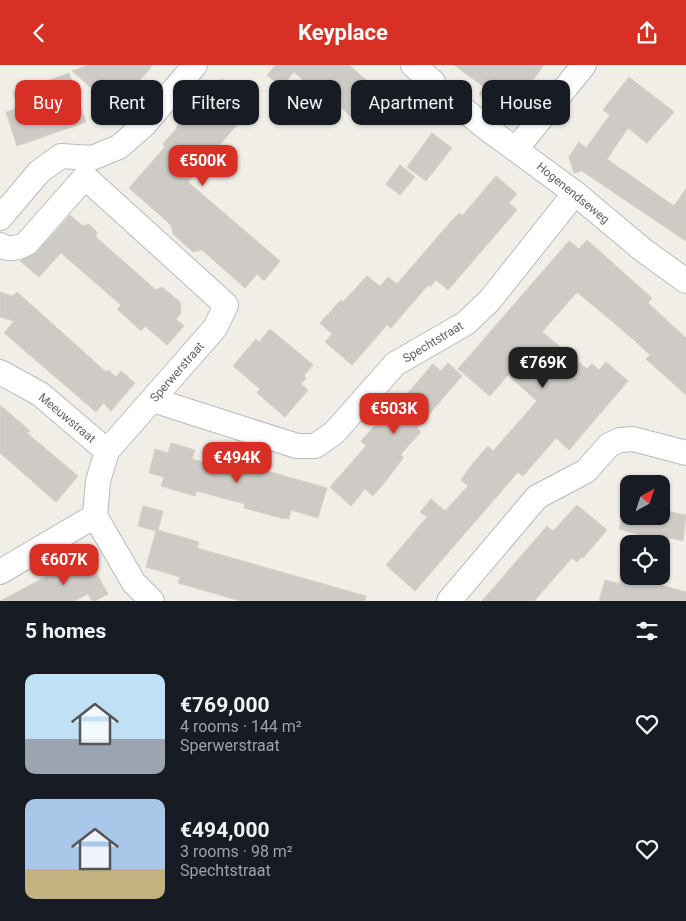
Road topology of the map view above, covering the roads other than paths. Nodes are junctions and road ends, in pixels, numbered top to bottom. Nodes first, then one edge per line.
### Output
1 (195, 65) edge
2 (413, 65) edge
3 (584, 65) edge
4 (431, 80) edge
5 (472, 116) edge
6 (516, 149) junction
7 (89, 167) junction
8 (574, 193) junction
9 (0, 218) edge
10 (0, 245) edge
11 (686, 281) edge
12 (0, 372) edge
13 (153, 400) junction
14 (107, 451) junction
15 (686, 453) edge
16 (95, 516) junction
17 (0, 572) edge
18 (152, 601) edge
19 (449, 601) edge

1 - 7 street
2 - 4 street
3 - 6 street
5 - 6 street, Hogenendseweg
6 - 8 street, Hogenendseweg
7 - 9 street
7 - 10 street
7 - 13 street, Sperwerstraat
8 - 11 street, Hogenendseweg
8 - 13 street, Spechtstraat
12 - 14 street, Meeuwstraat
13 - 14 street, Sperwerstraat
14 - 16 street, Sperwerstraat
15 - 19 street
16 - 17 street
16 - 18 street

